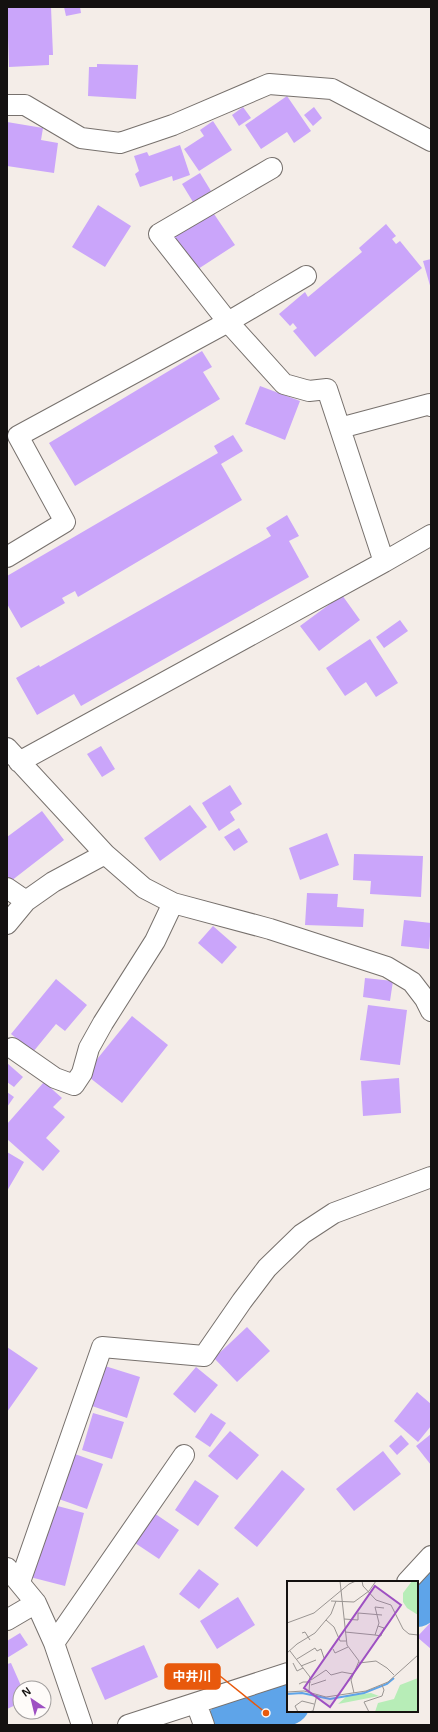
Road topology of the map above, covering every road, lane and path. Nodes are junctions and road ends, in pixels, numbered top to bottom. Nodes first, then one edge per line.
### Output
1 (7, 105) edge
2 (431, 141) edge
3 (272, 168) dead end
4 (306, 276) dead end
5 (228, 322) junction
6 (431, 406) edge
7 (340, 428) junction
8 (431, 535) edge
9 (7, 558) edge
10 (384, 562) junction
11 (13, 755) edge
12 (106, 854) junction
13 (7, 888) edge
14 (26, 901) junction
15 (173, 903) junction
16 (7, 924) edge
17 (429, 1002) edge
18 (12, 1048) dead end
19 (431, 1177) edge
20 (184, 1455) dead end
21 (431, 1556) edge
22 (13, 1575) edge
23 (408, 1581) edge
24 (36, 1603) junction
25 (7, 1620) edge
26 (54, 1643) junction
27 (287, 1673) edge
28 (200, 1714) edge
29 (82, 1725) edge
30 (128, 1725) edge

1 - 2 street
3 - 5 street
4 - 5 street
5 - 7 street
5 - 9 street
6 - 7 street
7 - 10 street
8 - 10 street
10 - 11 street
11 - 12 street
12 - 14 street
12 - 15 street
13 - 14 street
14 - 16 street
15 - 17 street
15 - 18 street
19 - 22 street
20 - 26 street
21 - 23 street
22 - 24 street
24 - 25 street
24 - 26 street
26 - 29 street
27 - 28 street
28 - 30 street

